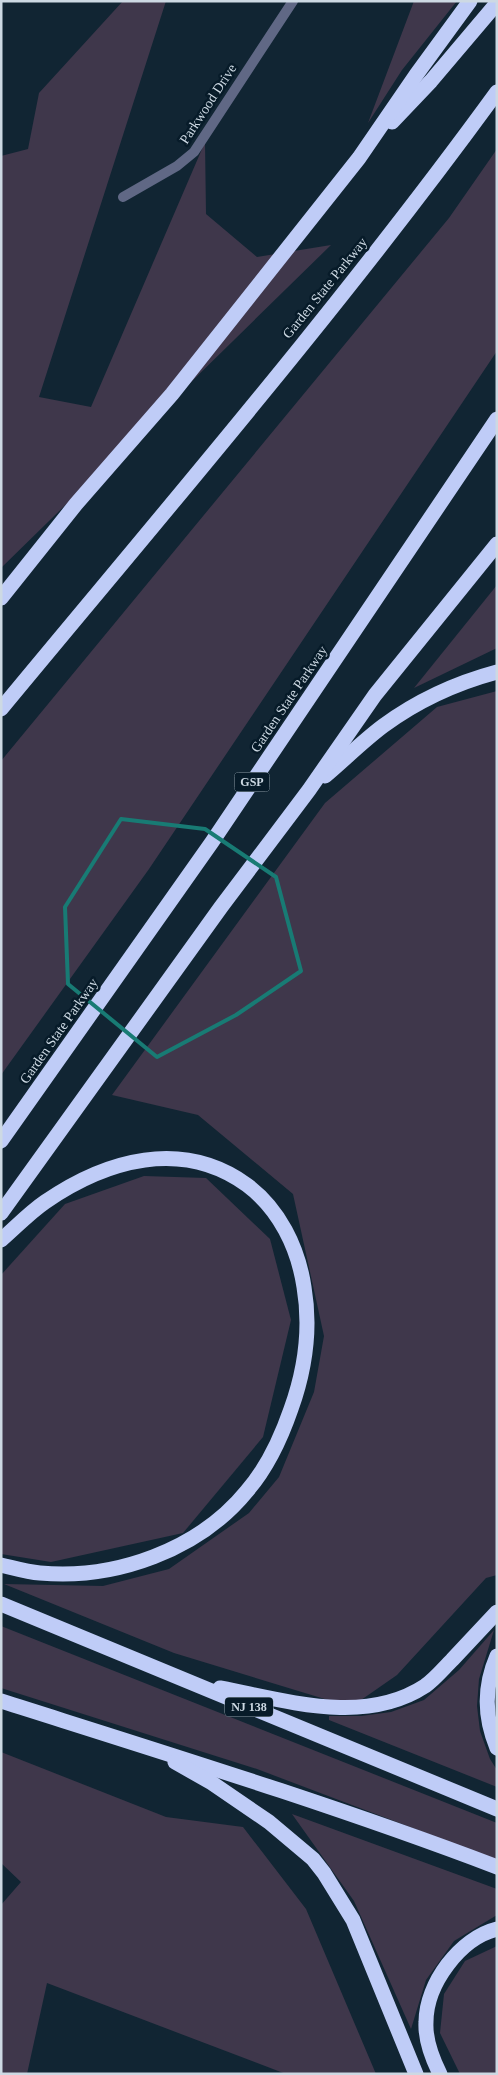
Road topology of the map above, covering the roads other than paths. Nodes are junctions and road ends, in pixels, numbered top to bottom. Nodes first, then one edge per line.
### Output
1 (293, 1) edge
2 (470, 1) edge
3 (497, 3) edge
4 (497, 92) edge
5 (359, 158) junction
6 (123, 197) dead end
7 (497, 420) edge
8 (497, 544) edge
9 (1, 598) edge
10 (497, 672) edge
11 (1, 709) edge
12 (309, 790) junction
13 (1, 1140) edge
14 (1, 1213) edge
15 (1, 1240) edge
16 (1, 1565) edge
17 (1, 1604) edge
18 (497, 1612) edge
19 (497, 1656) edge
20 (186, 1681) junction
21 (1, 1701) edge
22 (152, 1748) junction
23 (497, 1748) edge
24 (497, 1809) edge
25 (497, 1868) edge
26 (497, 1929) edge
27 (416, 2074) edge
28 (440, 2074) edge

1 - 6 street, Parkwood Drive
2 - 5 highway
3 - 5 highway
4 - 11 highway, Garden State Parkway
5 - 9 highway
7 - 13 highway, Garden State Parkway / GSP
8 - 12 highway
10 - 12 highway
12 - 14 highway
15 - 16 highway
17 - 20 highway, NJ 138
18 - 20 highway
19 - 23 highway
20 - 24 highway, NJ 138
21 - 22 highway
22 - 25 highway
22 - 27 highway
26 - 28 highway

